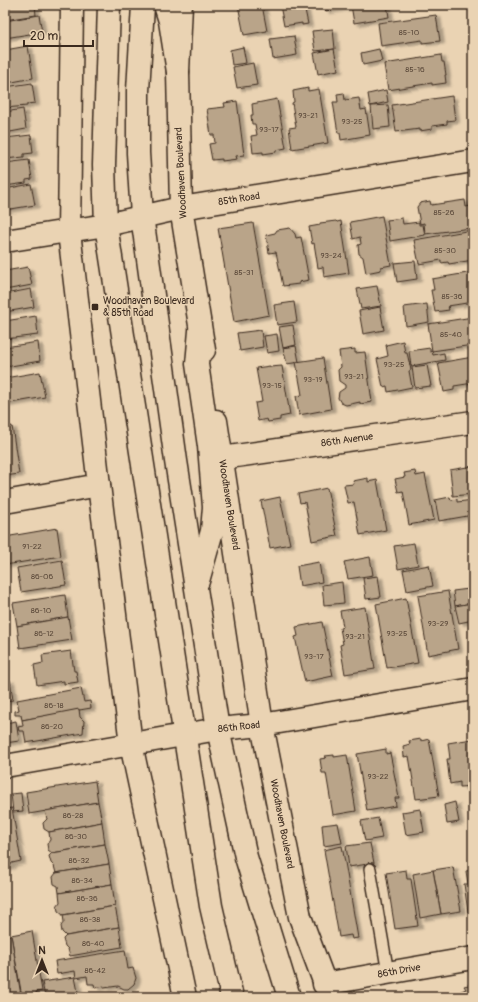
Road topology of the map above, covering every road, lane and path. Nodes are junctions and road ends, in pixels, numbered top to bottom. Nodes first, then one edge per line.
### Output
1 (72, 5) edge
2 (109, 5) edge
3 (143, 5) edge
4 (165, 5) edge
5 (181, 5) edge
6 (178, 72) junction
7 (473, 161) edge
8 (181, 208) junction
9 (142, 216) junction
10 (106, 225) junction
11 (69, 232) junction
12 (5, 242) edge
13 (200, 331) junction
14 (473, 422) edge
15 (222, 458) junction
16 (99, 485) junction
17 (5, 502) edge
18 (196, 590) junction
19 (473, 690) edge
20 (262, 724) junction
21 (218, 729) junction
22 (185, 735) junction
23 (131, 744) junction
24 (5, 766) edge
25 (370, 869) dead end
26 (473, 958) edge
27 (388, 973) junction
28 (327, 990) edge
29 (185, 997) edge
30 (232, 997) edge
31 (289, 997) edge

1 - 11 street
2 - 10 street
3 - 9 street
4 - 6 street
5 - 6 street, Woodhaven Boulevard
6 - 8 street, Woodhaven Boulevard
7 - 8 street, 85th Road
8 - 9 street, 85th Road
8 - 13 street, Woodhaven Boulevard
9 - 10 street, 85th Road
9 - 18 street
10 - 11 street, 85th Road
10 - 22 street
11 - 12 street, 85th Road
11 - 16 street
13 - 15 street, Woodhaven Boulevard
13 - 18 street
14 - 15 street, 86th Avenue
15 - 20 street, Woodhaven Boulevard
16 - 17 street
16 - 23 street
18 - 21 street
19 - 20 street, 86th Road
20 - 21 street, 86th Road
20 - 28 street, Woodhaven Boulevard
21 - 22 street, 86th Road
21 - 31 street
22 - 23 street, 86th Road
22 - 30 street
23 - 24 street, 86th Road
23 - 29 street
25 - 27 lane
26 - 27 street, 86th Drive
27 - 28 street, 86th Drive

